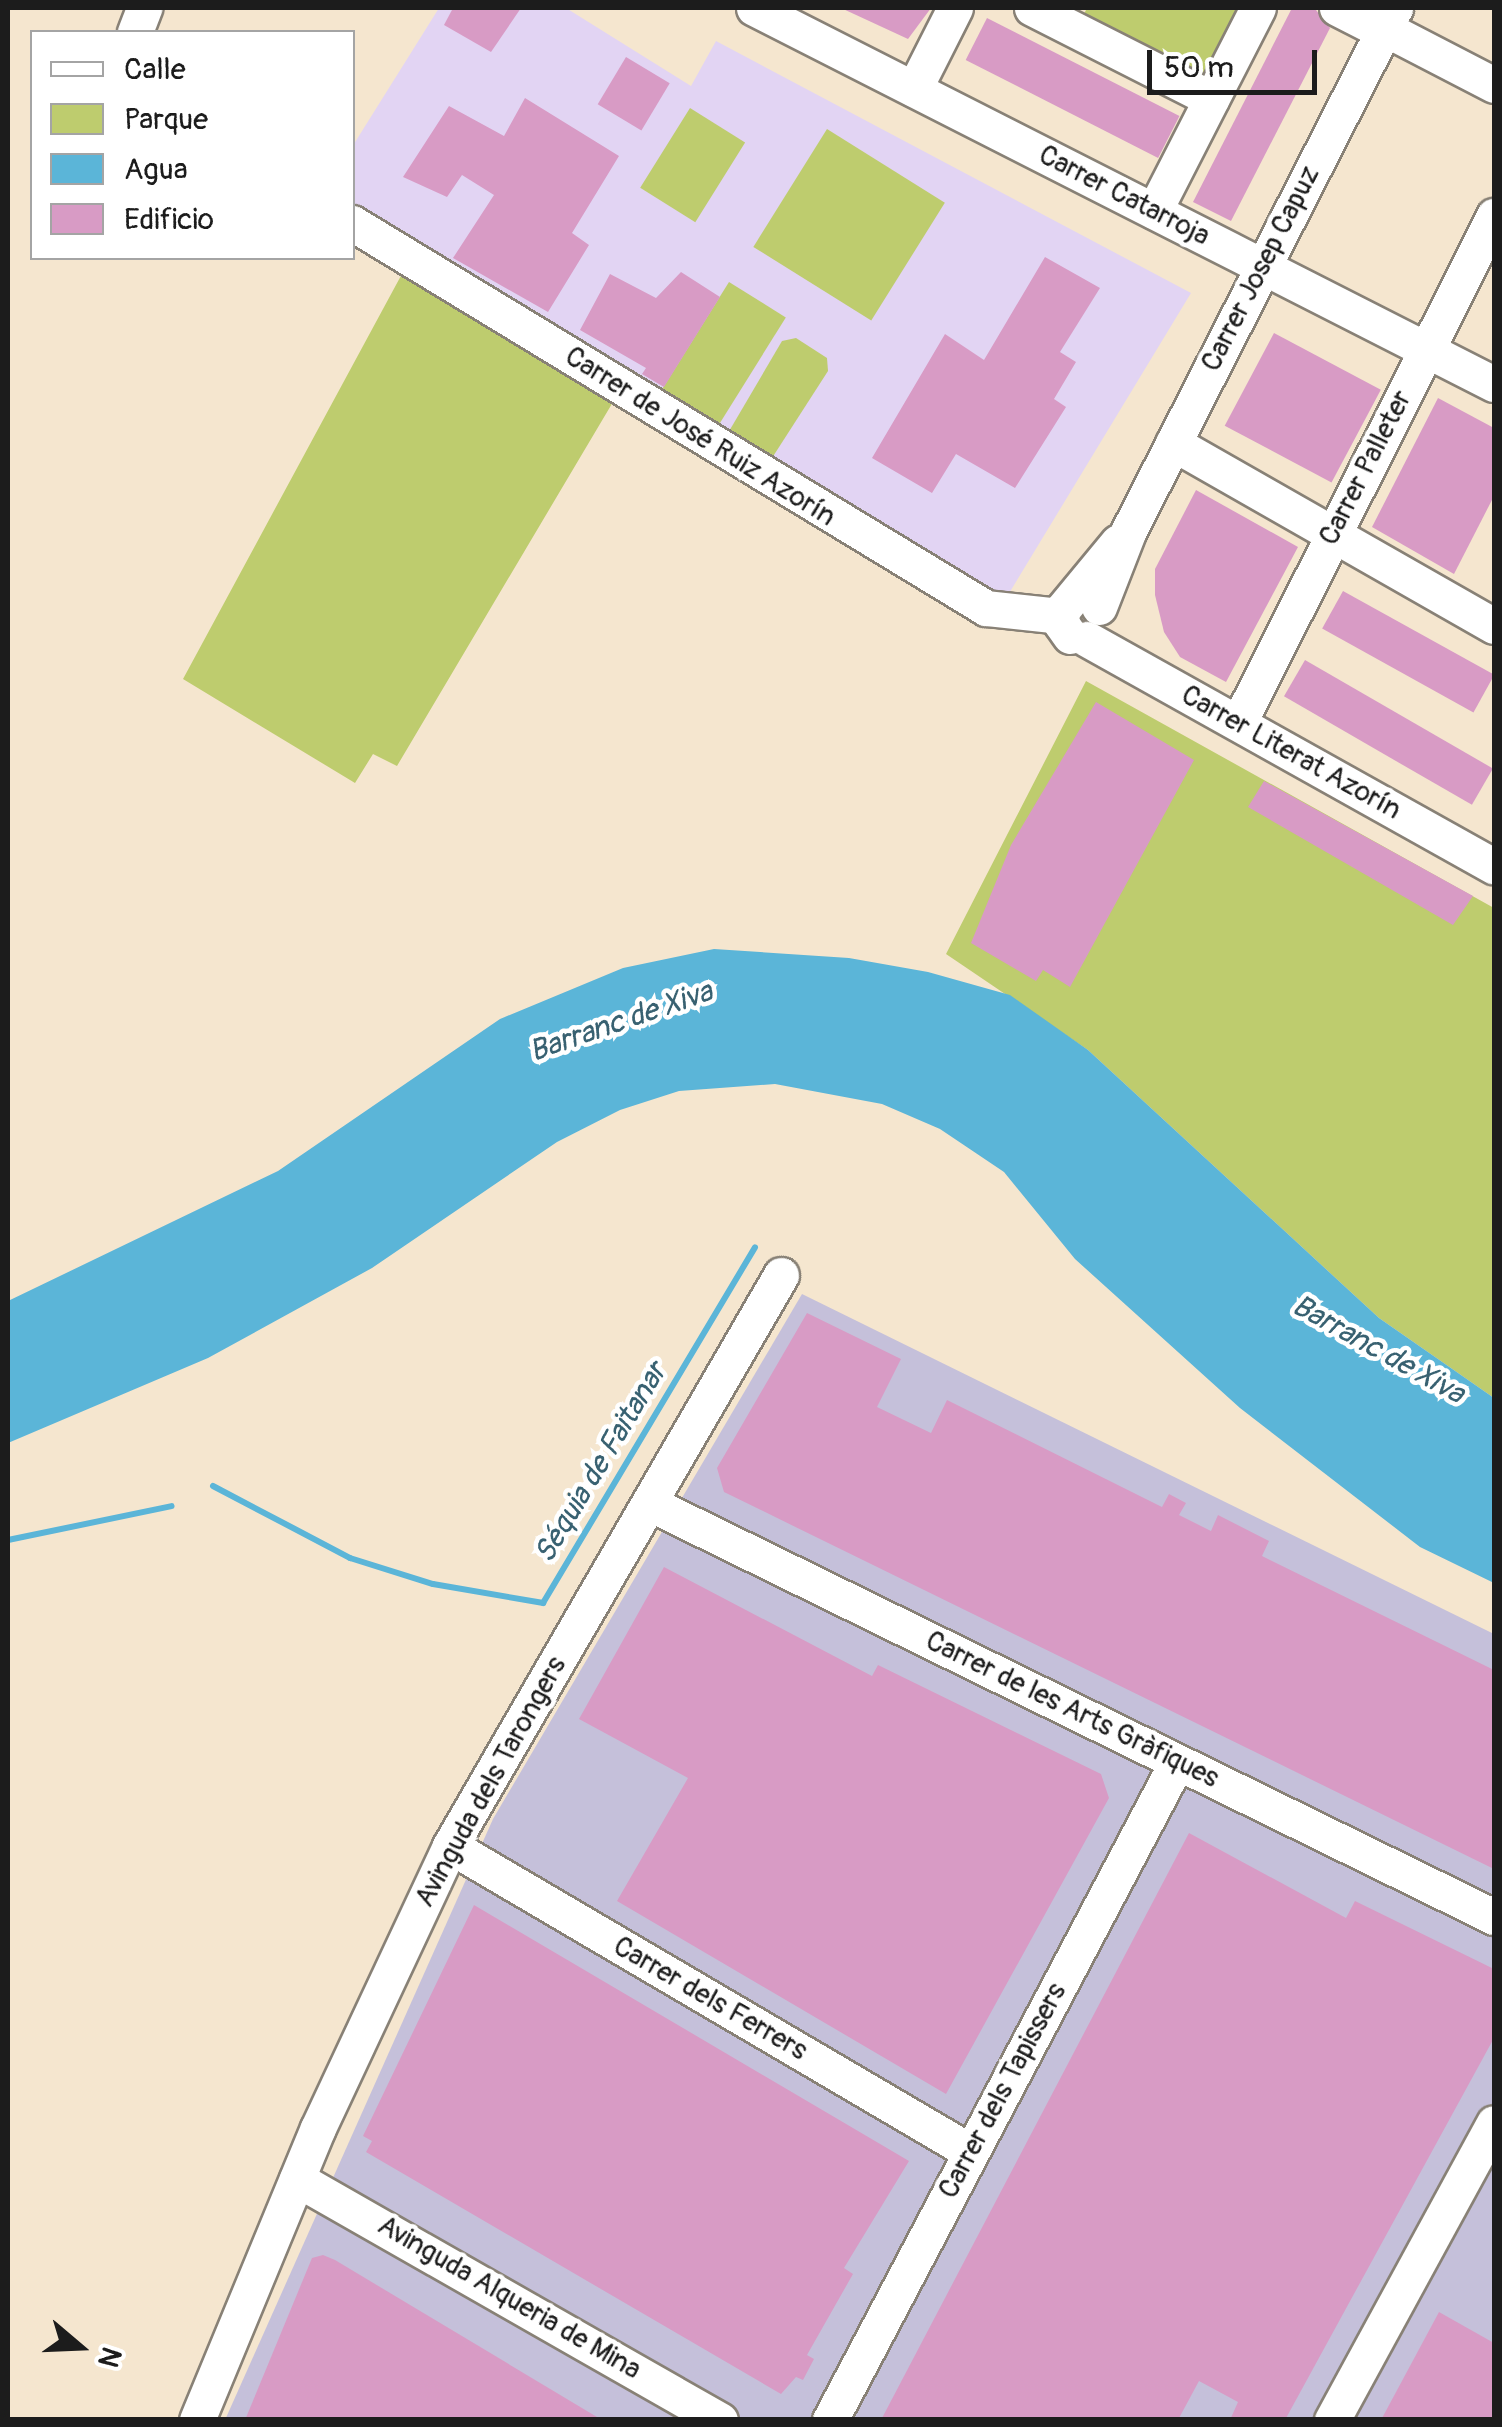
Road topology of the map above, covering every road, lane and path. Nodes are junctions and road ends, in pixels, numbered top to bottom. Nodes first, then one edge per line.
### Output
1 (754, 8) edge
2 (955, 8) edge
3 (1032, 8) edge
4 (1258, 8) edge
5 (1076, 17) edge
6 (1370, 17) edge
7 (1494, 84) edge
8 (914, 89) junction
9 (1211, 99) junction
10 (1154, 211) junction
11 (1494, 216) edge
12 (355, 225) edge
13 (1262, 266) junction
14 (1426, 349) junction
15 (1494, 384) edge
16 (1173, 444) junction
17 (1333, 534) junction
18 (1078, 617) junction
19 (1494, 626) edge
20 (1239, 722) junction
21 (1494, 866) edge
22 (780, 1275) dead end
23 (649, 1503) junction
24 (1177, 1762) junction
25 (450, 1846) junction
26 (1494, 1917) edge
27 (1494, 2123) edge
28 (971, 2152) junction
29 (297, 2179) junction
30 (197, 2420) edge
31 (720, 2420) edge
32 (830, 2420) edge
33 (1332, 2420) edge

1 - 8 street, Carrer Catarroja
2 - 8 street
3 - 5 street
4 - 9 street
5 - 9 street
6 - 7 street
6 - 13 street, Carrer Josep Capuz
8 - 10 street, Carrer Catarroja
9 - 10 street
10 - 13 street, Carrer Catarroja
11 - 14 street, Carrer Palleter
12 - 18 street, Carrer de José Ruiz Azorín
13 - 14 street, Carrer Catarroja
13 - 16 street, Carrer Josep Capuz
14 - 15 street, Carrer Catarroja
14 - 17 street, Carrer Palleter
16 - 17 street
16 - 18 street, Carrer Josep Capuz
17 - 19 street
17 - 20 street, Carrer Palleter
18 - 20 street, Carrer Literat Azorín
20 - 21 street, Carrer Literat Azorín
22 - 23 street, Avinguda dels Tarongers
23 - 24 street, Carrer de les Arts Gràfiques
23 - 25 street, Avinguda dels Tarongers
24 - 26 street, Carrer de les Arts Gràfiques
24 - 28 street, Carrer dels Tapissers
25 - 28 street, Carrer dels Ferrers
25 - 29 street, Avinguda dels Tarongers
27 - 33 street
28 - 32 street, Carrer dels Tapissers
29 - 30 street, Avinguda dels Tarongers
29 - 31 street, Avinguda Alqueria de Mina

